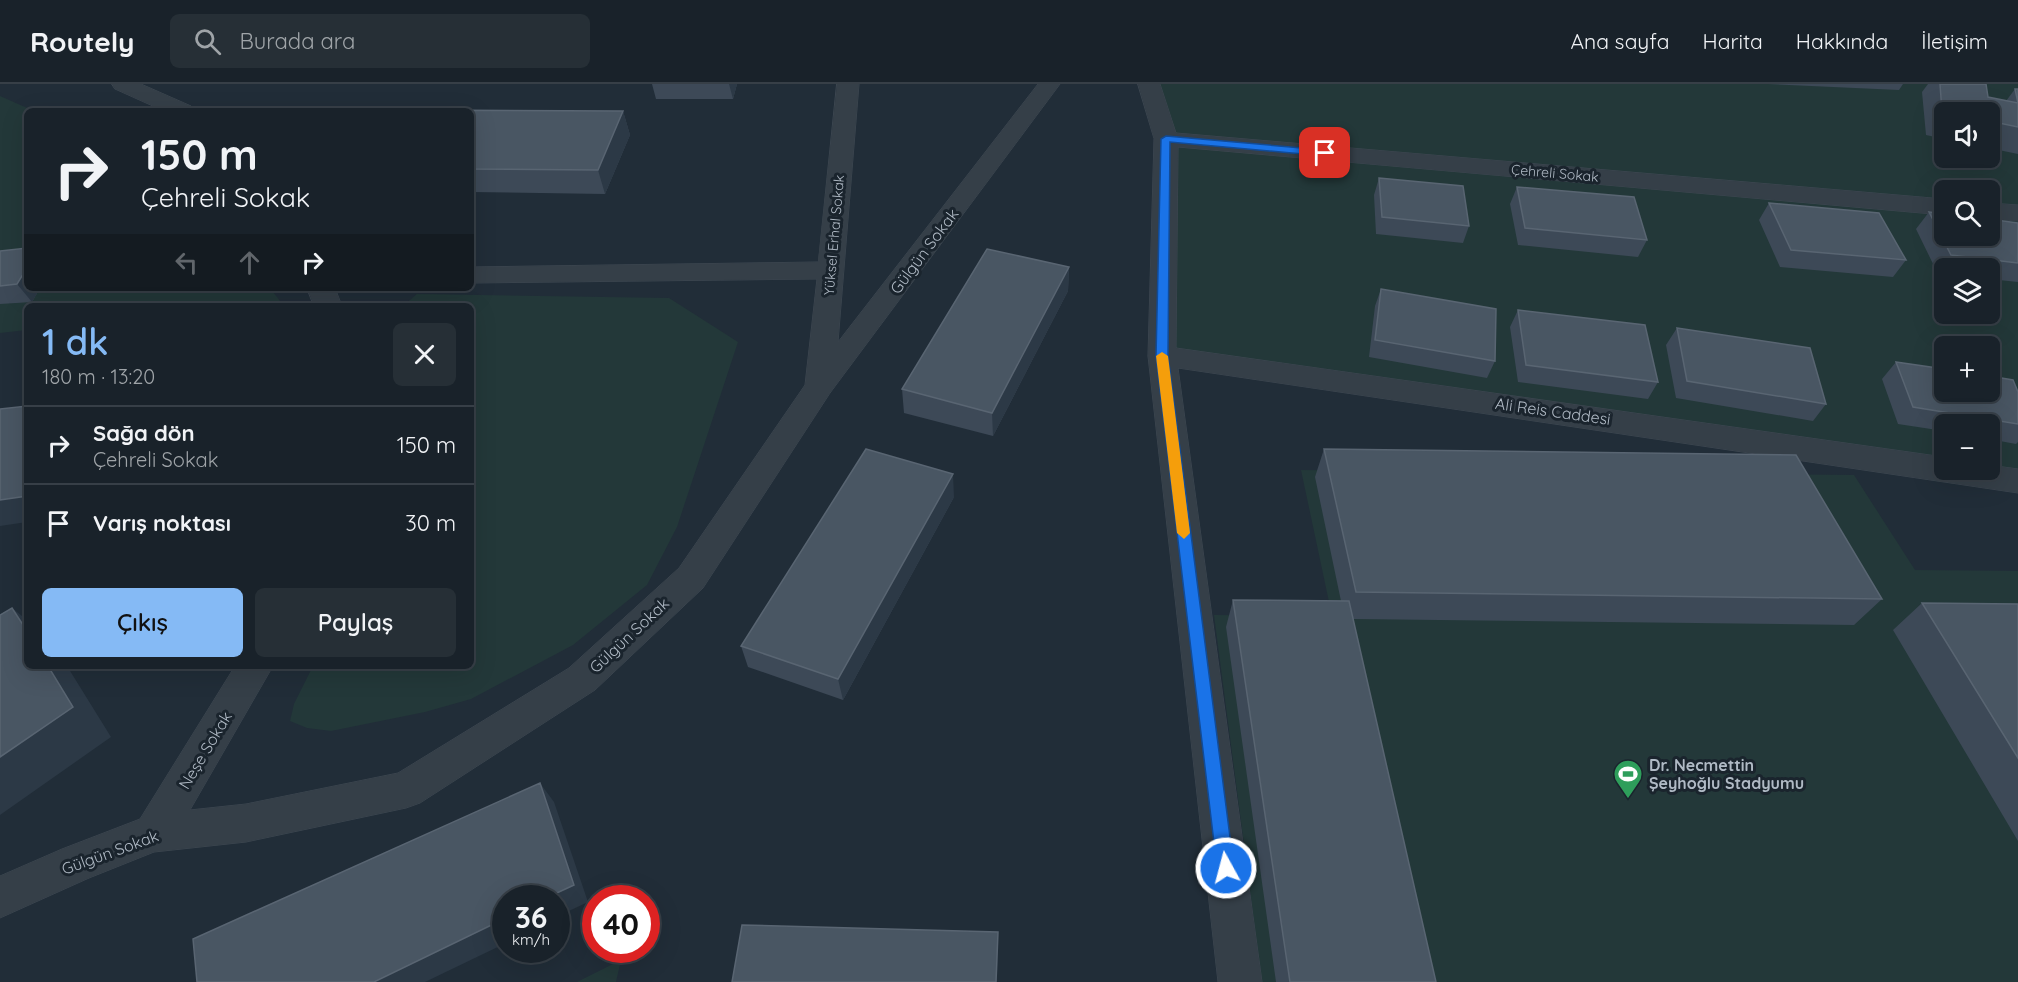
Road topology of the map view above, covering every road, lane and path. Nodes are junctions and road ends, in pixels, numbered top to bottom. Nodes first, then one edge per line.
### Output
1 (123, 84) edge
2 (848, 84) edge
3 (1049, 84) edge
4 (1149, 84) edge
5 (176, 108) edge
6 (1166, 139) junction
7 (1934, 206) edge
8 (2000, 212) edge
9 (2018, 213) edge
10 (831, 270) junction
11 (474, 275) edge
12 (1162, 356) junction
13 (820, 386) junction
14 (1934, 467) edge
15 (2000, 478) edge
16 (2018, 481) edge
17 (253, 669) edge
18 (154, 833) junction
19 (0, 897) edge
20 (1240, 982) edge

1 - 5 street
2 - 10 street, Yüksel Erhal Sokak
3 - 13 street, Gülgün Sokak
4 - 6 street
6 - 7 street, Çehreli Sokak
6 - 12 street
8 - 9 street
10 - 11 street
10 - 13 street, Yüksel Erhal Sokak
12 - 14 street, Ali Reis Caddesi
12 - 20 street
13 - 18 street, Gülgün Sokak
15 - 16 street, Ali Reis Caddesi
17 - 18 street, Neşe Sokak
18 - 19 street, Gülgün Sokak

